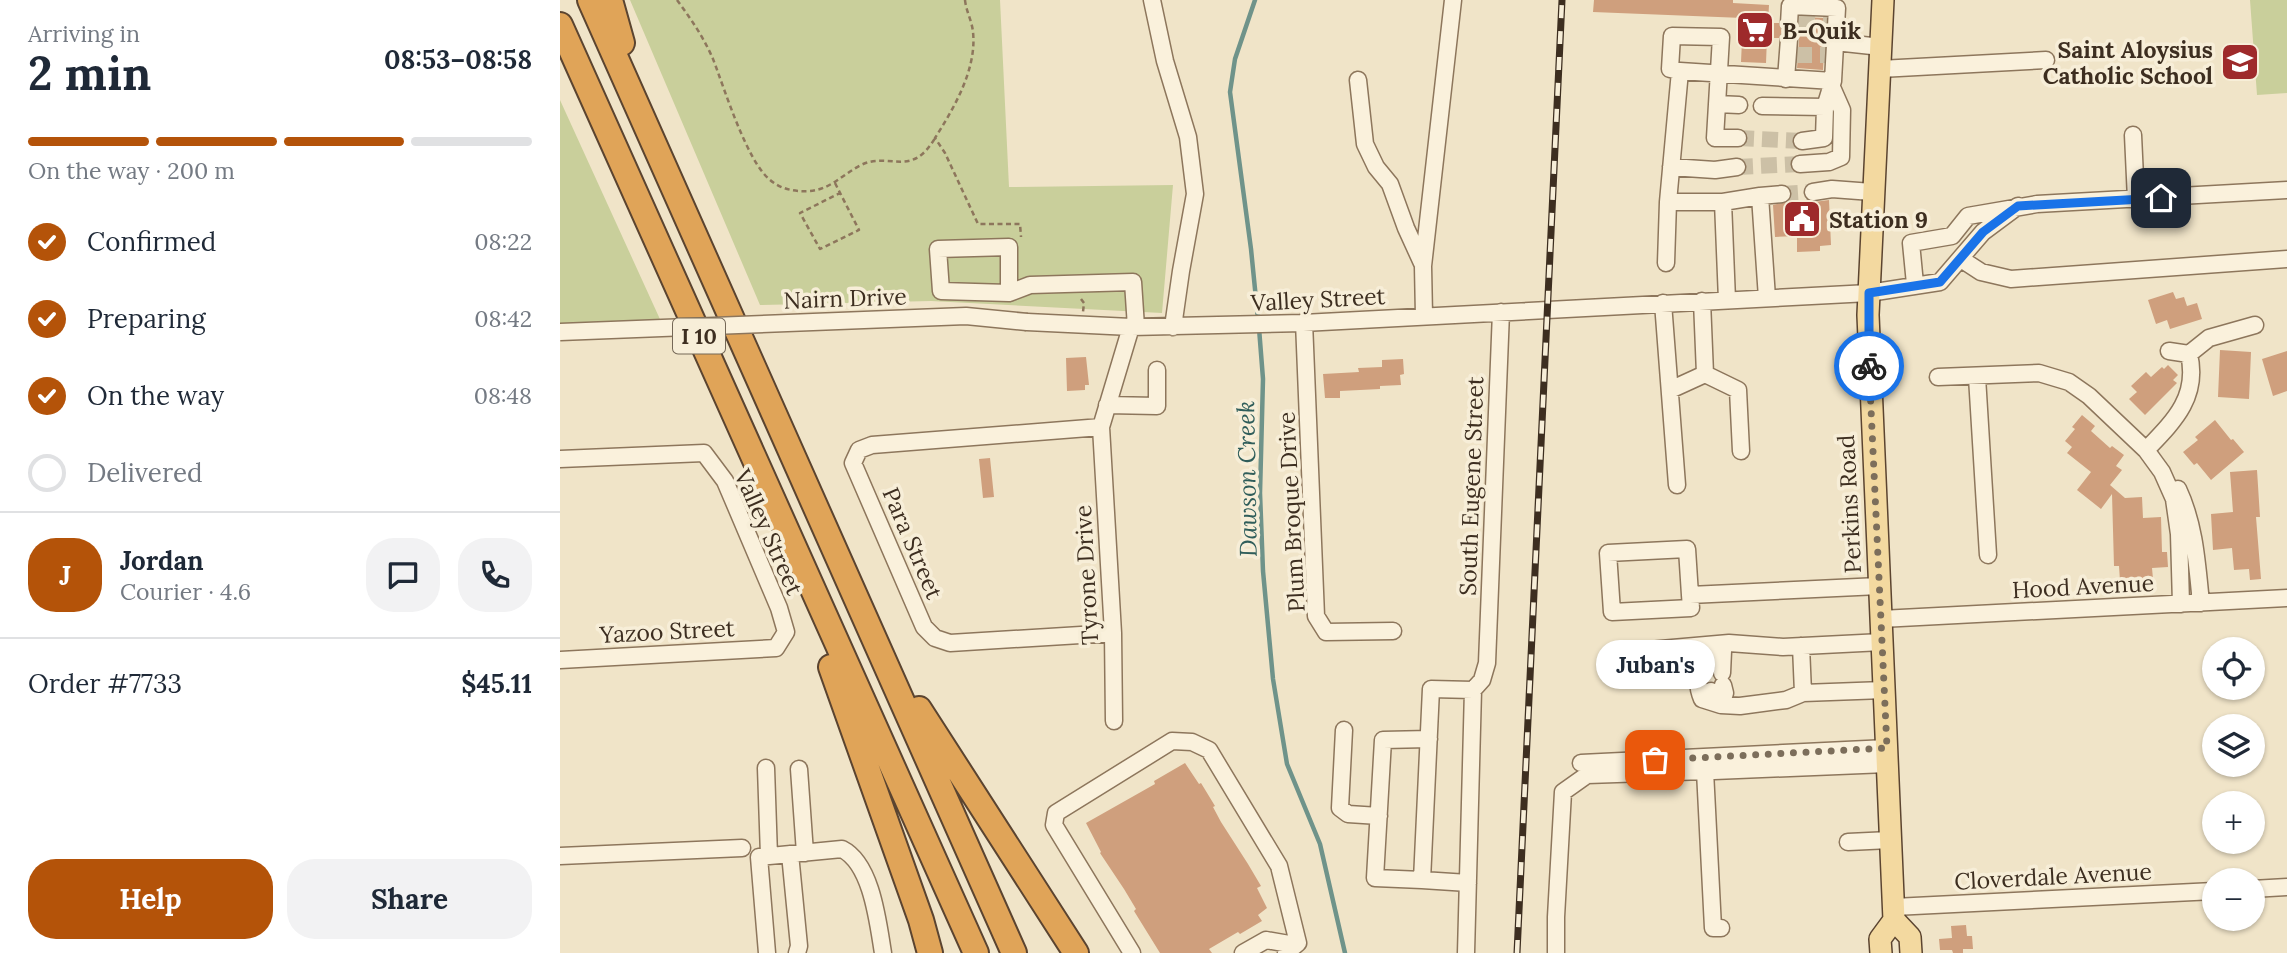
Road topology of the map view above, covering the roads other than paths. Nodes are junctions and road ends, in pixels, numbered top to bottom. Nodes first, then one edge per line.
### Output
1 (590, 0) edge
2 (610, 0) edge
3 (1152, 0) edge
4 (1453, 0) edge
5 (1883, 0) edge
6 (560, 25) edge
7 (1881, 47) junction
8 (1832, 51) junction
9 (2046, 60) dead end
10 (1880, 69) junction
11 (1680, 71) junction
12 (1719, 75) junction
13 (1786, 79) junction
14 (1358, 80) dead end
15 (1832, 83) junction
16 (1717, 104) junction
17 (1739, 105) dead end
18 (1762, 106) dead end
19 (1825, 107) junction
20 (644, 122) junction
21 (2133, 135) dead end
22 (1738, 138) tunnel mouth
23 (1802, 141) tunnel mouth
24 (1800, 164) tunnel mouth
25 (1671, 167) junction
26 (1737, 167) tunnel mouth
27 (2287, 190) edge
28 (1814, 192) tunnel mouth
29 (1872, 192) junction
30 (1782, 194) tunnel mouth
31 (1760, 196) junction
32 (2136, 199) junction
33 (1668, 202) junction
34 (1723, 202) junction
35 (2018, 206) junction
36 (1961, 259) junction
37 (2287, 259) edge
38 (1666, 263) dead end
39 (1423, 266) junction
40 (1915, 284) junction
41 (1009, 293) junction
42 (1869, 293) junction
43 (1767, 298) junction
44 (1727, 300) junction
45 (1702, 301) junction
46 (1663, 303) junction
47 (1501, 312) junction
48 (1424, 316) junction
49 (1304, 323) junction
50 (2255, 325) dead end
51 (1133, 327) junction
52 (1173, 327) junction
53 (560, 332) edge
54 (2169, 351) dead end
55 (2189, 354) junction
56 (1157, 370) dead end
57 (1705, 374) junction
58 (1938, 377) dead end
59 (1977, 377) junction
60 (1670, 390) junction
61 (1107, 405) junction
62 (1101, 427) junction
63 (2146, 450) junction
64 (1741, 451) dead end
65 (560, 459) edge
66 (2162, 471) junction
67 (1677, 485) dead end
68 (1988, 555) dead end
69 (1880, 586) junction
70 (1690, 595) junction
71 (2287, 598) edge
72 (2201, 603) junction
73 (2181, 604) junction
74 (1881, 619) junction
75 (1393, 631) dead end
76 (1113, 633) junction
77 (1882, 642) junction
78 (877, 646) junction
79 (1801, 646) junction
80 (838, 647) junction
81 (1726, 647) junction
82 (776, 648) joint
83 (1638, 651) dead end
84 (560, 660) edge
85 (1473, 690) junction
86 (1884, 690) junction
87 (1803, 693) junction
88 (1721, 705) junction
89 (1114, 721) dead end
90 (1344, 730) dead end
91 (1429, 739) junction
92 (1887, 756) junction
93 (1581, 763) dead end
94 (766, 768) dead end
95 (799, 769) dead end
96 (1714, 771) dead end
97 (1379, 816) junction
98 (1891, 840) junction
99 (1849, 842) dead end
100 (742, 848) dead end
101 (797, 854) junction
102 (560, 856) edge
103 (769, 856) junction
104 (1422, 880) junction
105 (1468, 883) junction
106 (2287, 887) edge
107 (2265, 888) edge
108 (2202, 892) edge
109 (1894, 914) junction
110 (1721, 928) dead end
111 (1290, 949) edge
112 (767, 953) edge
113 (797, 953) edge
114 (883, 953) edge
115 (930, 953) edge
116 (976, 953) edge
117 (1014, 953) edge
118 (1076, 953) edge
119 (1132, 953) edge
120 (1243, 953) edge
121 (1466, 953) edge
122 (1556, 953) edge
123 (1881, 953) edge
124 (1910, 953) edge

1 - 20 highway, I 10
2 - 20 highway
3 - 52 street
4 - 39 street
5 - 7 main road, Perkins Road
6 - 80 highway, I 10
7 - 8 street
7 - 10 main road, Perkins Road
8 - 13 street
8 - 15 street
9 - 10 street
10 - 29 main road, Perkins Road
11 - 12 street
11 - 12 street
11 - 25 street
12 - 13 street
12 - 16 street
13 - 15 street
14 - 39 street
15 - 19 street
15 - 24 street
16 - 17 street
16 - 22 street
18 - 19 street
19 - 23 street
20 - 78 highway, I 10
21 - 32 street
25 - 26 street
25 - 33 street
27 - 32 street
28 - 29 street
29 - 42 main road, Perkins Road
30 - 31 street
31 - 34 street
31 - 43 street
32 - 35 street
33 - 34 street
33 - 38 street
34 - 44 street
35 - 36 street, Valley Street
35 - 40 street
36 - 37 street
36 - 40 street, Valley Street
39 - 48 street
40 - 42 street, Valley Street
41 - 41 street
41 - 51 street
42 - 43 street, Valley Street
42 - 69 main road, Perkins Road
43 - 44 street, Valley Street
44 - 45 street, Valley Street
45 - 46 street, Valley Street
45 - 57 street
46 - 47 street, Valley Street
46 - 60 street
47 - 48 street, Valley Street
47 - 85 street, South Eugene Street
48 - 49 street, Valley Street
49 - 52 street, Valley Street
49 - 75 street, Plum Broque Drive
50 - 55 street
51 - 52 street, Valley Street
51 - 53 street, Nairn Drive, bridge
51 - 61 street
54 - 55 street
55 - 63 street
56 - 61 street
57 - 60 street
57 - 64 street
58 - 59 street
59 - 63 street
59 - 68 street
60 - 67 street
61 - 62 street
62 - 76 street, Tyrone Drive
62 - 76 street, Para Street
63 - 66 street
65 - 82 street, Valley Street
66 - 72 street
66 - 73 street
69 - 70 street
69 - 74 main road, Perkins Road
70 - 70 street
71 - 72 street, Hood Avenue
72 - 73 street, Hood Avenue
73 - 74 street, Hood Avenue
74 - 77 main road, Perkins Road
76 - 89 street, Tyrone Drive
77 - 79 street
77 - 86 main road, Perkins Road
78 - 117 highway, I 10
78 - 118 highway
79 - 81 street
79 - 87 street
80 - 115 highway
80 - 116 highway, I 10
81 - 83 street
81 - 88 street
81 - 88 street
82 - 84 street, Yazoo Street
85 - 91 street
85 - 105 street
86 - 87 street
86 - 92 main road, Perkins Road
87 - 88 street
90 - 97 street
91 - 97 street
91 - 104 street
92 - 93 street
92 - 96 street
92 - 98 main road, Perkins Road
94 - 103 street
95 - 101 street
97 - 104 street
98 - 99 street
98 - 109 main road, Perkins Road
100 - 102 street
101 - 103 street
101 - 113 street
101 - 114 street
103 - 112 street
104 - 105 street
105 - 121 street
106 - 107 street
108 - 109 street, Cloverdale Avenue
109 - 123 main road, Perkins Road
109 - 124 main road, Perkins Road
110 - 122 street
111 - 119 street
111 - 120 street

